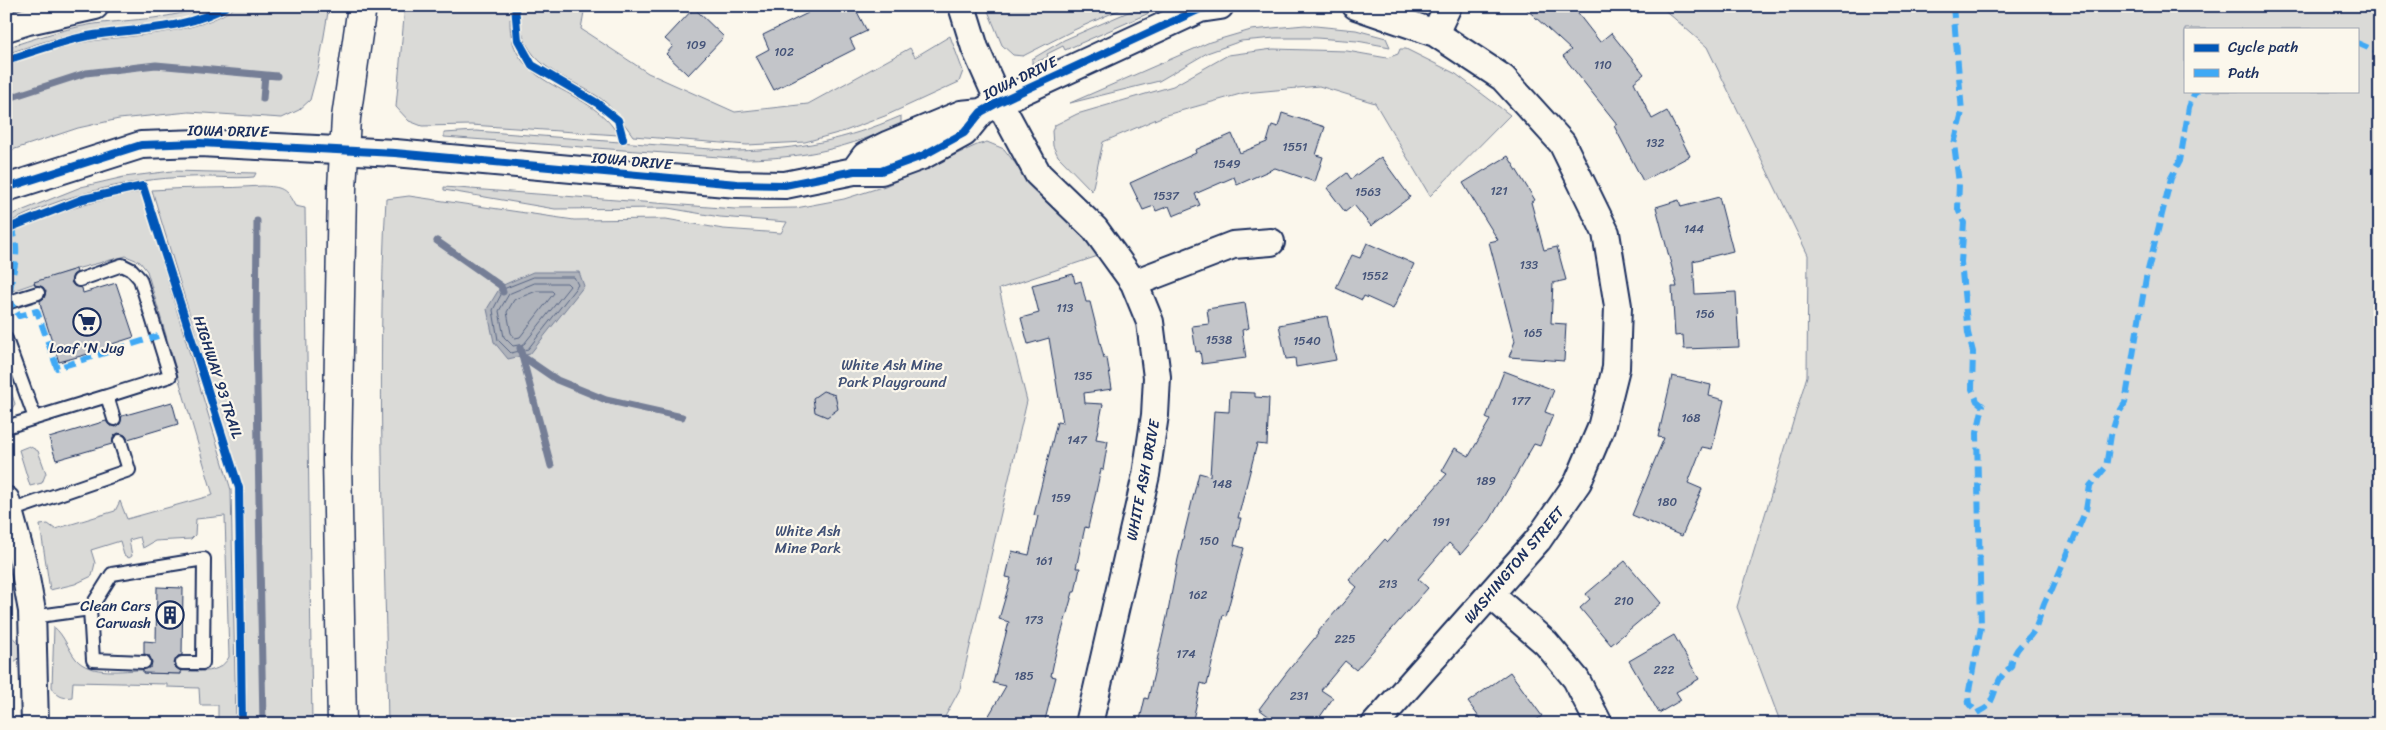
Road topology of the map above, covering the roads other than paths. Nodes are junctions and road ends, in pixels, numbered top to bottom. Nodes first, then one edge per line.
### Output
1 (95, 6) edge
2 (362, 6) edge
3 (962, 6) edge
4 (1220, 6) edge
5 (1356, 6) edge
6 (1448, 6) edge
7 (6, 28) edge
8 (1435, 33) junction
9 (990, 107) junction
10 (345, 152) junction
11 (6, 188) edge
12 (1271, 242) dead end
13 (79, 280) dead end
14 (1134, 284) junction
15 (38, 293) dead end
16 (6, 303) edge
17 (6, 339) edge
18 (107, 396) junction
19 (35, 418) junction
20 (114, 419) dead end
21 (6, 427) edge
22 (120, 441) dead end
23 (8, 505) edge
24 (1491, 595) junction
25 (90, 609) junction
26 (32, 618) junction
27 (144, 662) dead end
28 (182, 663) dead end
29 (35, 724) edge
30 (342, 724) edge
31 (1089, 724) edge
32 (1375, 724) edge
33 (1599, 724) edge

1 - 7 street
2 - 10 highway
3 - 9 street, WHITE ASH DRIVE
4 - 9 street, IOWA DRIVE
5 - 8 street
6 - 8 street
8 - 24 street, WASHINGTON STREET
9 - 10 street, IOWA DRIVE
9 - 14 street, WHITE ASH DRIVE
10 - 11 street, IOWA DRIVE
10 - 30 highway
12 - 14 street
13 - 18 lane
14 - 31 street, WHITE ASH DRIVE
15 - 16 lane
17 - 19 lane
18 - 19 lane
18 - 20 lane
19 - 21 lane
22 - 23 lane
23 - 26 street
24 - 32 street, WASHINGTON STREET
24 - 33 street
25 - 26 lane
25 - 27 lane
25 - 28 lane
26 - 29 street

